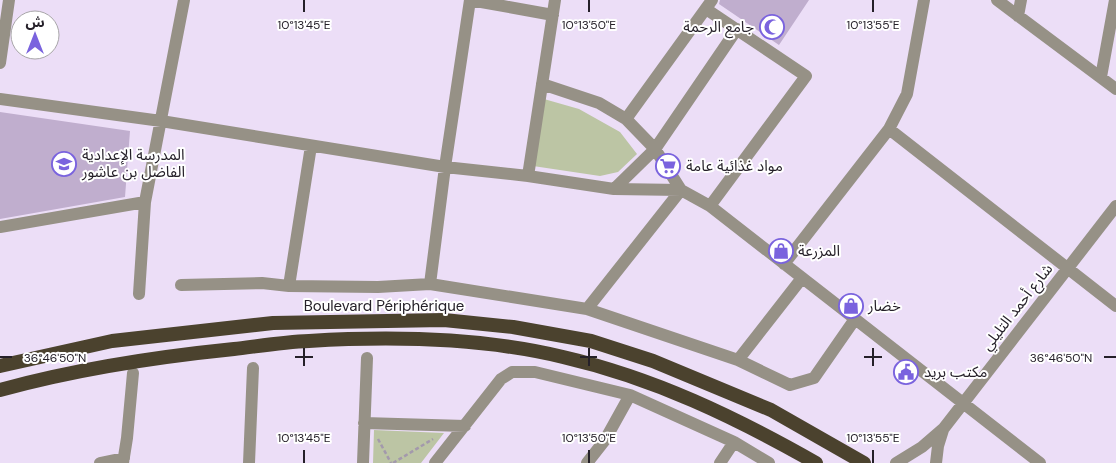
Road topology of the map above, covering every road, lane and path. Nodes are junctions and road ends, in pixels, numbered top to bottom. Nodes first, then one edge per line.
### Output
1 (9, 0) edge
2 (184, 0) edge
3 (470, 0) edge
4 (555, 0) edge
5 (924, 0) edge
6 (996, 0) edge
7 (1021, 0) edge
8 (1115, 0) edge
9 (709, 4) edge
10 (553, 15) junction
11 (1018, 16) junction
12 (737, 29) junction
13 (0, 63) edge
14 (1101, 77) junction
15 (542, 84) junction
16 (1116, 89) edge
17 (0, 99) edge
18 (626, 119) junction
19 (161, 121) junction
20 (890, 129) junction
21 (311, 146) junction
22 (655, 149) junction
23 (444, 167) junction
24 (528, 176) junction
25 (614, 190) junction
26 (681, 190) junction
27 (145, 202) junction
28 (710, 206) junction
29 (1116, 206) edge
30 (0, 227) edge
31 (784, 264) junction
32 (1068, 268) junction
33 (802, 278) junction
34 (430, 284) junction
35 (181, 285) dead end
36 (289, 286) junction
37 (139, 294) dead end
38 (1116, 306) edge
39 (587, 309) junction
40 (855, 319) junction
41 (368, 358) dead end
42 (738, 360) junction
43 (0, 366) edge
44 (254, 368) dead end
45 (133, 373) dead end
46 (0, 390) edge
47 (630, 395) junction
48 (963, 404) junction
49 (364, 423) junction
50 (465, 426) junction
51 (944, 428) junction
52 (436, 438) dead end
53 (734, 442) junction
54 (123, 460) edge
55 (100, 463) edge
56 (249, 463) edge
57 (363, 463) edge
58 (394, 463) edge
59 (435, 463) edge
60 (587, 463) edge
61 (720, 463) edge
62 (769, 463) edge
63 (816, 463) edge
64 (864, 463) edge
65 (896, 463) edge
66 (936, 463) edge
67 (1040, 463) edge

1 - 13 street
2 - 19 street
3 - 10 street
3 - 23 street
4 - 10 street
5 - 20 street
6 - 11 street
7 - 11 street
8 - 14 street
9 - 12 street
9 - 18 street
10 - 15 street
11 - 14 street
12 - 22 street
12 - 28 street
14 - 16 street
15 - 18 street
15 - 24 street
17 - 19 street
18 - 22 street
19 - 21 street
19 - 27 street
20 - 31 street
20 - 32 street
21 - 23 street
21 - 36 street
22 - 25 street
22 - 26 street
23 - 24 street
23 - 34 street
24 - 25 street
25 - 26 street
26 - 28 street
26 - 39 street
27 - 30 street
27 - 37 street
28 - 31 street
29 - 32 street, شارع أحمد التليلي
31 - 33 street
32 - 38 street
32 - 48 street, شارع أحمد التليلي
33 - 40 street
33 - 42 street
34 - 36 street
34 - 39 street
35 - 36 street
39 - 42 street
40 - 42 street
40 - 48 street
41 - 49 street
43 - 64 highway, Boulevard Périphérique
44 - 56 street
45 - 54 street
46 - 63 highway
47 - 50 street
47 - 53 street
47 - 60 street
48 - 51 street, شارع أحمد التليلي
48 - 67 street
49 - 50 street
49 - 57 street
50 - 59 street
51 - 65 street
51 - 66 street
52 - 58 path
53 - 61 street
53 - 62 street
54 - 55 street

